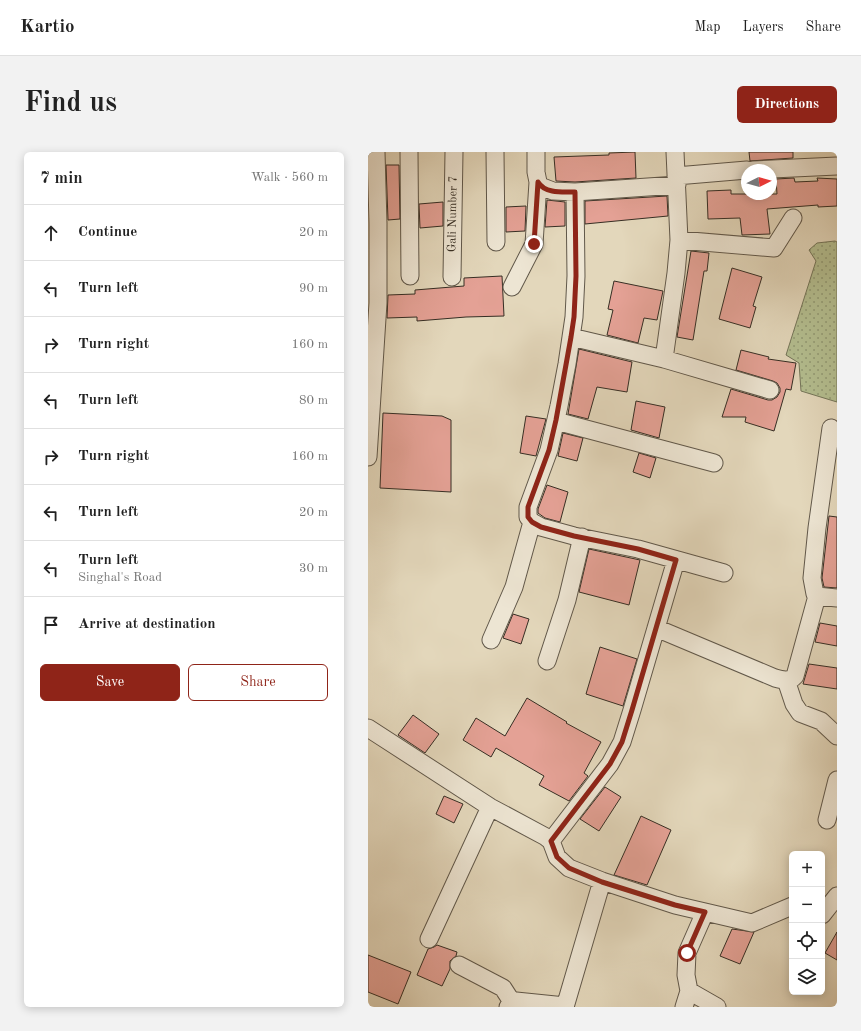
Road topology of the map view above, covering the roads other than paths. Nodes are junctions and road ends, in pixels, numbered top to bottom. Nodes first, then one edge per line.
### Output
1 (376, 152) edge
2 (409, 152) edge
3 (454, 152) edge
4 (495, 152) edge
5 (536, 152) edge
6 (675, 152) edge
7 (798, 160) edge
8 (777, 165) edge
9 (837, 166) edge
10 (741, 171) edge
11 (676, 181) junction
12 (538, 182) junction
13 (575, 192) junction
14 (793, 218) dead end
15 (679, 240) junction
16 (496, 242) dead end
17 (410, 276) dead end
18 (452, 277) dead end
19 (512, 287) dead end
20 (571, 337) junction
21 (664, 359) junction
22 (770, 390) dead end
23 (556, 420) junction
24 (831, 428) dead end
25 (368, 457) edge
26 (714, 463) dead end
27 (532, 522) junction
28 (582, 538) junction
29 (676, 560) junction
30 (724, 573) dead end
31 (817, 596) junction
32 (837, 598) edge
33 (656, 628) junction
34 (491, 640) dead end
35 (547, 661) dead end
36 (786, 680) junction
37 (368, 728) edge
38 (837, 736) edge
39 (837, 780) edge
40 (490, 807) junction
41 (827, 820) dead end
42 (551, 841) junction
43 (602, 882) junction
44 (837, 890) edge
45 (825, 894) edge
46 (837, 896) edge
47 (789, 907) edge
48 (825, 911) edge
49 (705, 912) junction
50 (429, 940) dead end
51 (459, 964) dead end
52 (689, 991) junction
53 (510, 1004) edge
54 (565, 1006) edge
55 (684, 1007) edge
56 (717, 1007) edge

1 - 25 street
2 - 17 street
3 - 18 street, Gali Number 7
4 - 16 street
5 - 12 street
6 - 11 street
7 - 8 street
7 - 9 street
10 - 11 street
11 - 13 street
11 - 15 street
12 - 13 street
12 - 19 street
13 - 20 street
14 - 15 street
15 - 21 street
20 - 21 street
20 - 23 street
21 - 22 street
23 - 26 street
23 - 27 street
24 - 31 street
27 - 28 street
27 - 34 street
28 - 29 street
28 - 35 street
29 - 30 street
29 - 33 street
31 - 32 street
31 - 36 street
33 - 36 street
33 - 42 street
36 - 38 street
37 - 40 street
39 - 41 street
40 - 42 street
40 - 50 street
42 - 43 street
43 - 49 street
43 - 54 street
44 - 45 street
46 - 48 street
47 - 49 street
49 - 52 street
51 - 53 street
52 - 55 street
52 - 56 street
53 - 54 street

